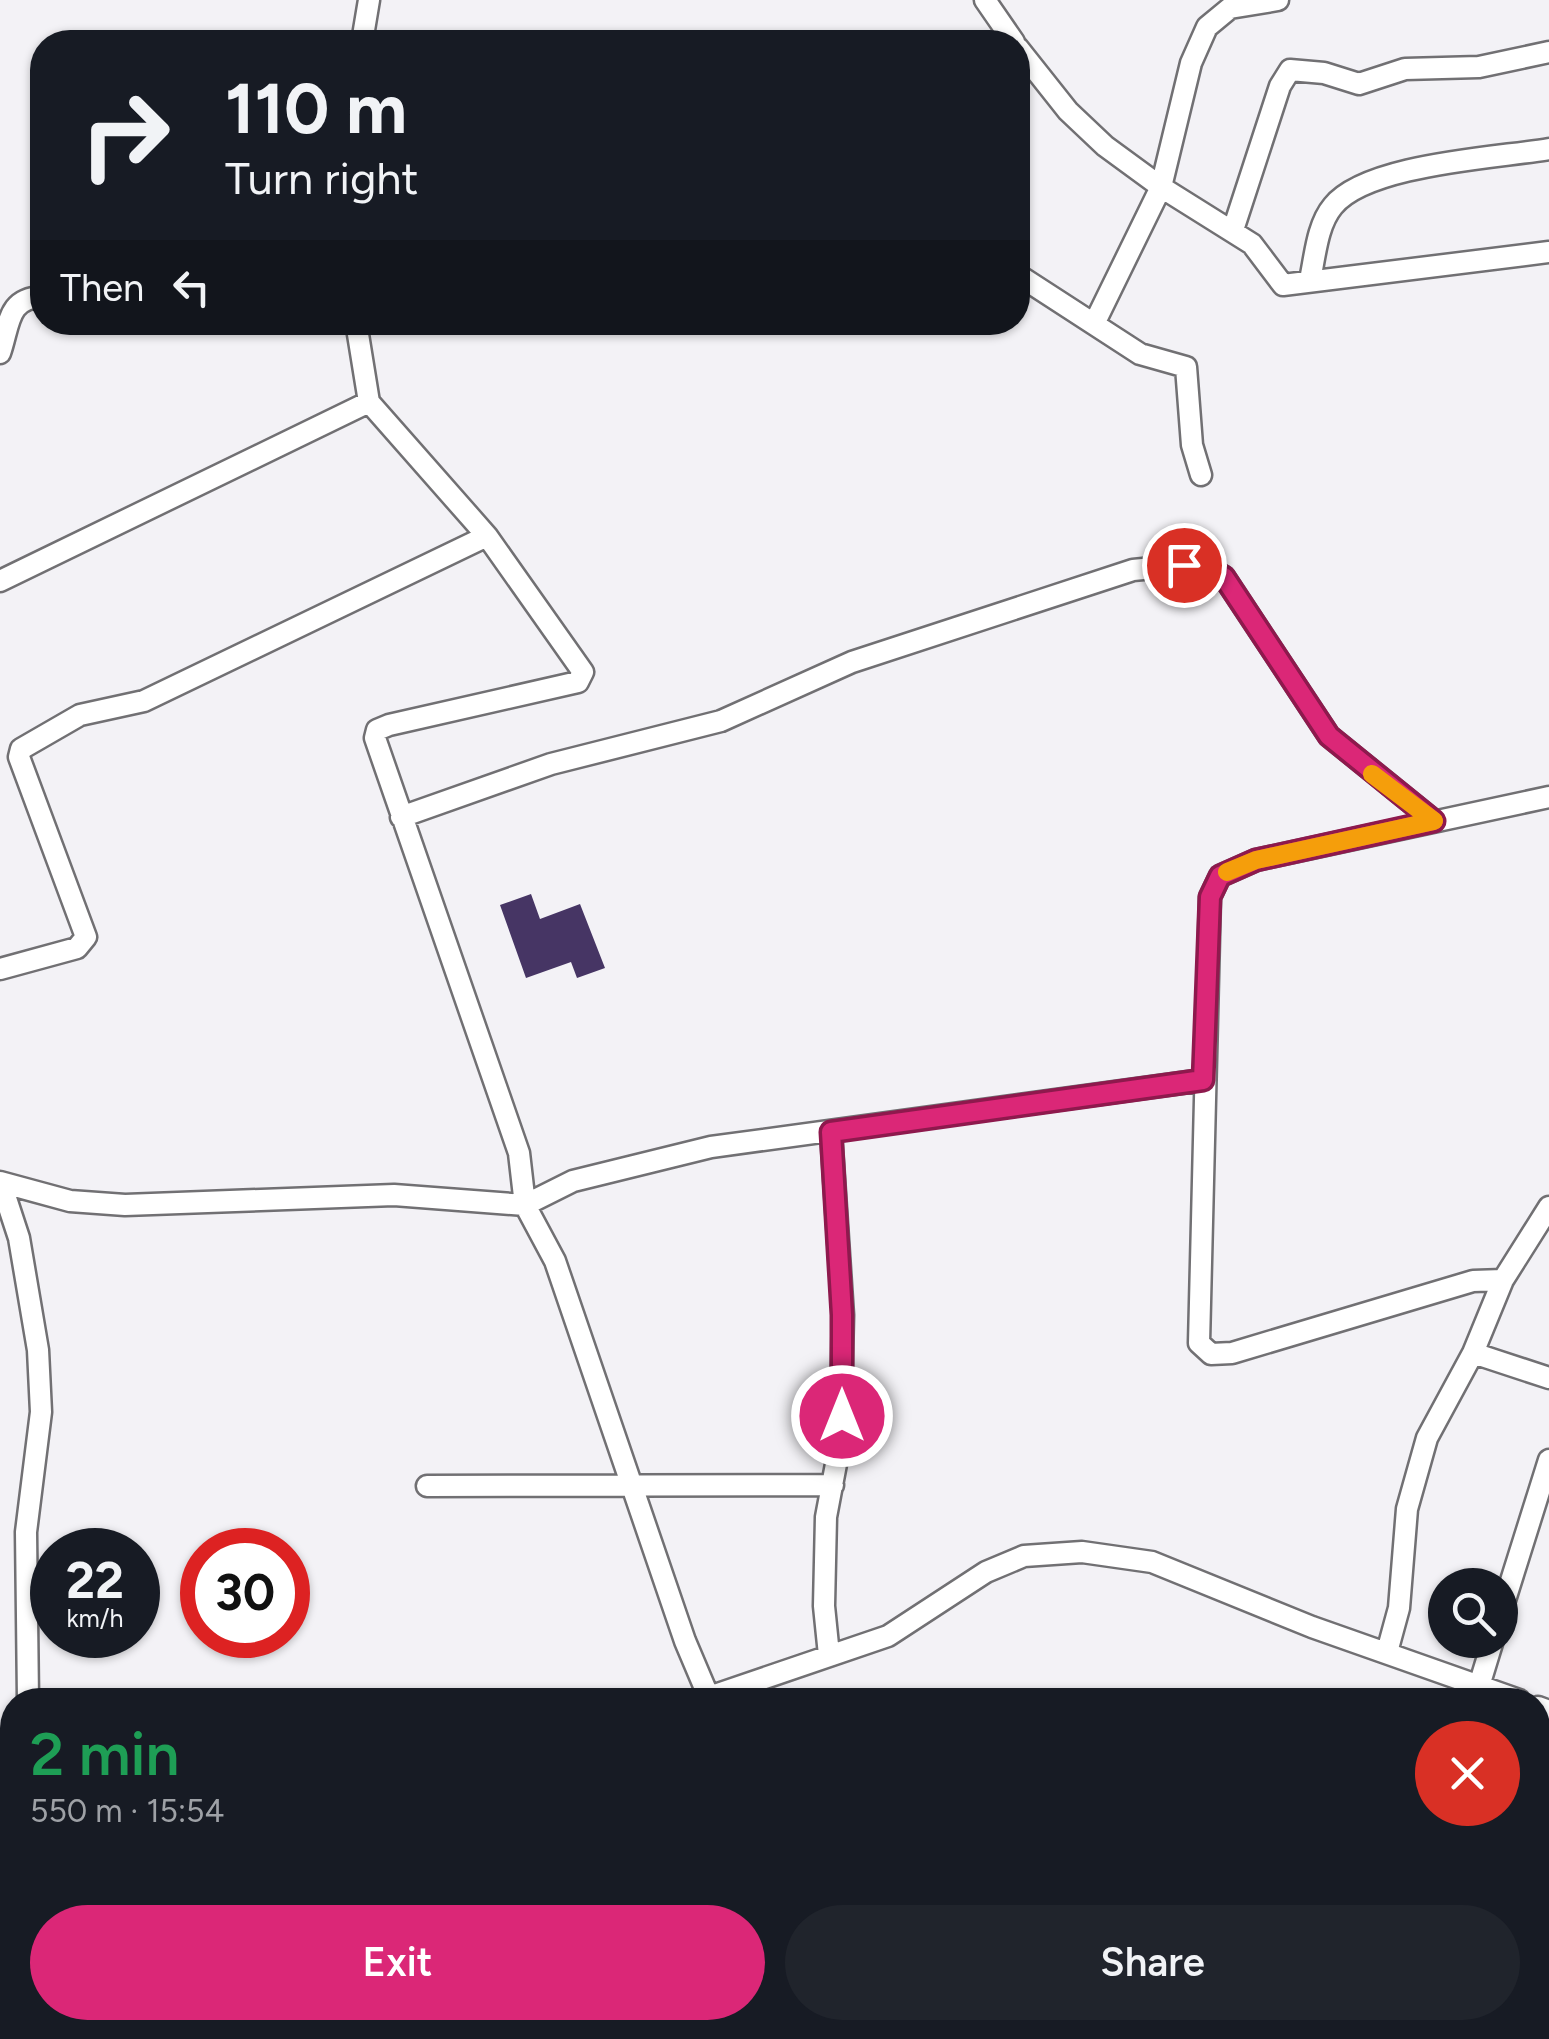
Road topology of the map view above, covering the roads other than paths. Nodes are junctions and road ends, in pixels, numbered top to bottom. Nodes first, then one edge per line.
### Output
1 (369, 0) edge
2 (985, 0) edge
3 (1278, 0) edge
4 (1252, 2) edge
5 (364, 30) edge
6 (1006, 30) edge
7 (1549, 52) edge
8 (1030, 63) edge
9 (1549, 149) edge
10 (1161, 187) junction
11 (1233, 230) junction
12 (1549, 252) edge
13 (1310, 280) junction
14 (1030, 283) edge
15 (30, 298) edge
16 (1094, 324) junction
17 (358, 335) edge
18 (0, 353) edge
19 (369, 402) junction
20 (1201, 474) dead end
21 (487, 536) junction
22 (0, 580) edge
23 (1549, 797) edge
24 (401, 818) junction
25 (1434, 821) junction
26 (0, 970) edge
27 (1203, 1080) junction
28 (831, 1132) junction
29 (1, 1182) edge
30 (525, 1205) junction
31 (1549, 1206) edge
32 (1502, 1280) junction
33 (1473, 1353) junction
34 (1549, 1378) edge
35 (1549, 1460) edge
36 (834, 1485) junction
37 (427, 1486) dead end
38 (635, 1488) junction
39 (1515, 1568) edge
40 (1386, 1652) junction
41 (829, 1656) junction
42 (1488, 1658) edge
43 (1479, 1686) junction
44 (28, 1688) edge
45 (706, 1688) edge
46 (738, 1688) edge
47 (1485, 1688) edge

1 - 5 street
2 - 6 street
3 - 4 street
4 - 10 street
7 - 11 street
8 - 10 street
9 - 13 street
10 - 11 street
10 - 16 street
11 - 13 street
12 - 13 street
14 - 16 street
15 - 18 street
16 - 20 street
17 - 19 street
19 - 21 street
19 - 22 street
21 - 24 street
21 - 26 street
23 - 25 street
24 - 25 street
24 - 30 street
25 - 27 street
27 - 28 street
27 - 32 street
28 - 30 street
28 - 36 street
29 - 30 street
29 - 44 street
30 - 38 street
31 - 32 street
32 - 33 street
33 - 34 street
33 - 40 street
35 - 39 street
36 - 38 street
36 - 41 street
37 - 38 street
38 - 45 street
40 - 41 street
40 - 43 street
41 - 46 street
42 - 43 street
43 - 47 street

